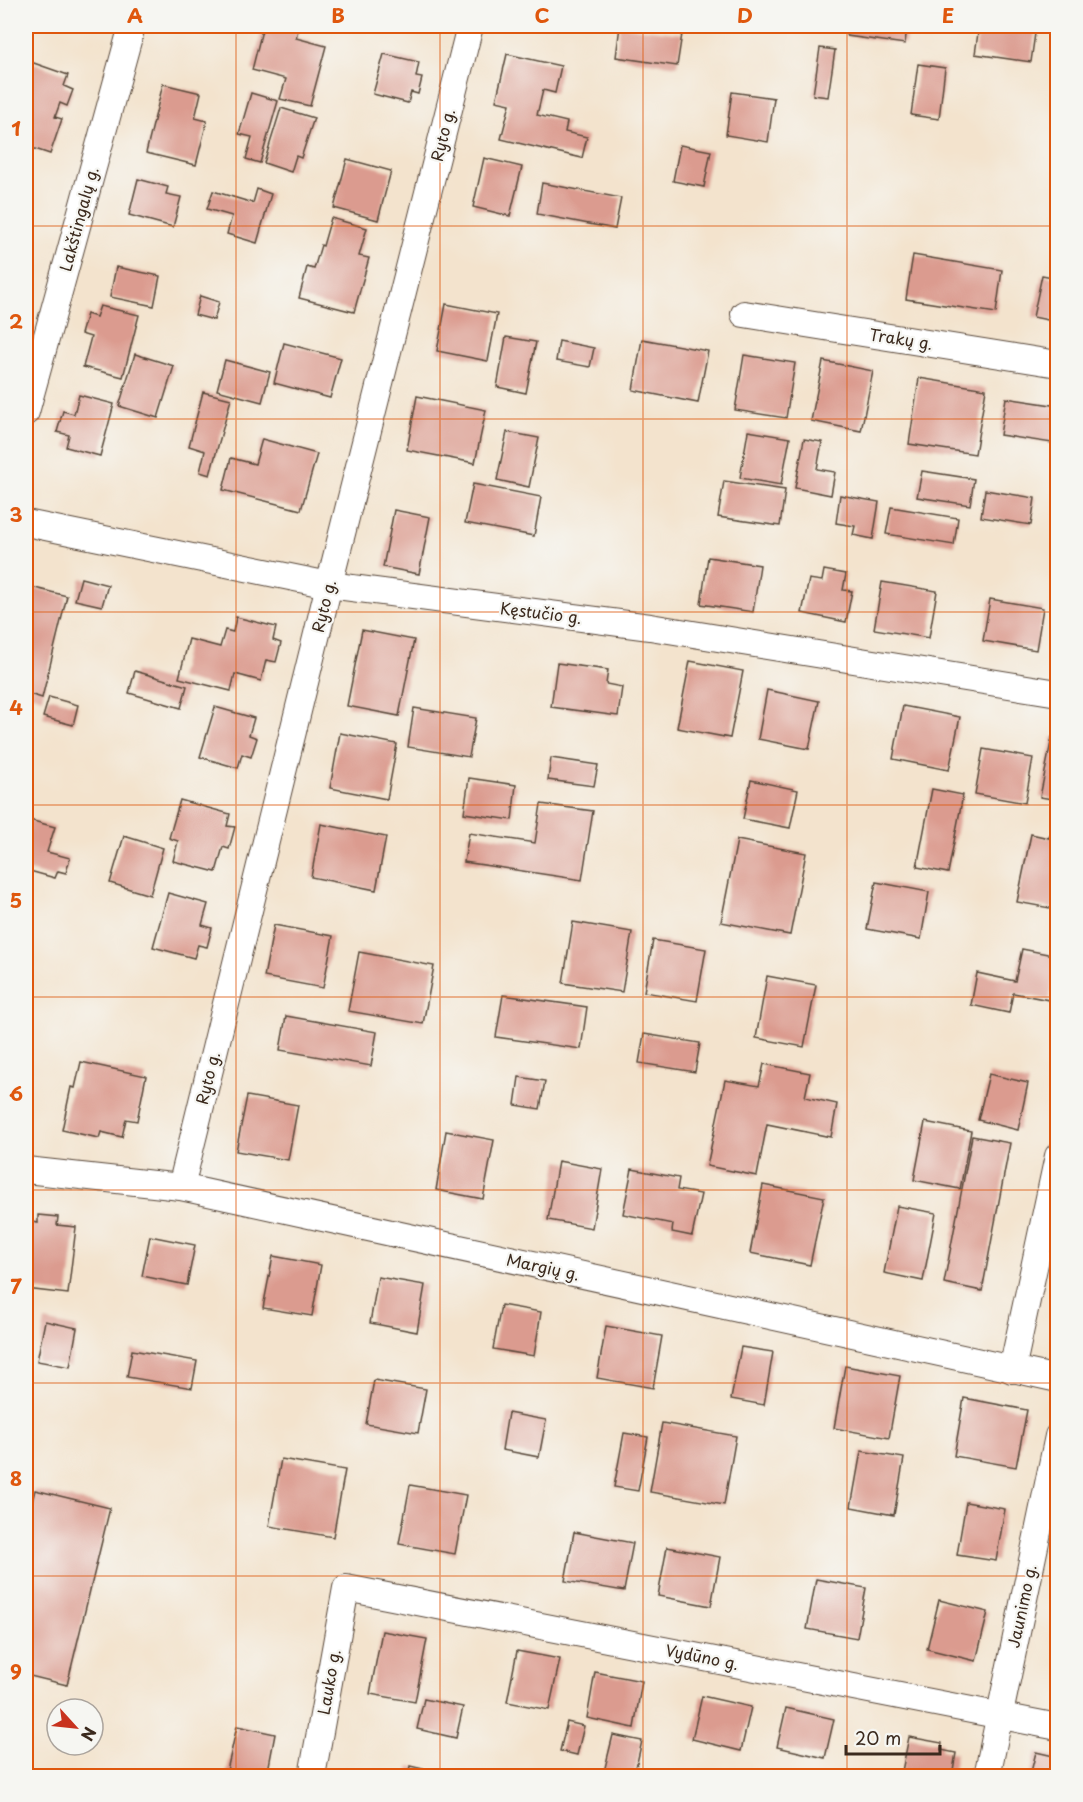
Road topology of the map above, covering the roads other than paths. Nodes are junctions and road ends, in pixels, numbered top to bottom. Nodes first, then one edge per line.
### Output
1 (132, 26) edge
2 (470, 26) edge
3 (744, 314) dead end
4 (1058, 364) edge
5 (26, 412) edge
6 (26, 524) edge
7 (329, 585) junction
8 (1058, 693) edge
9 (1058, 1156) edge
10 (26, 1170) edge
11 (181, 1187) junction
12 (1012, 1370) junction
13 (1058, 1379) edge
14 (1058, 1436) edge
15 (346, 1588) joint
16 (999, 1715) junction
17 (1058, 1727) edge
18 (312, 1776) edge
19 (987, 1776) edge

1 - 5 street, Lakštingalų g.
2 - 7 street, Ryto g.
3 - 4 street, Trakų g.
6 - 7 street, Kęstučio g.
7 - 8 street, Kęstučio g.
7 - 11 street, Ryto g.
9 - 12 street
10 - 11 street, Margių g.
11 - 12 street, Margių g.
12 - 13 street, Margių g.
14 - 16 street, Jaunimo g.
15 - 16 street, Vydūno g.
15 - 18 street, Lauko g.
16 - 17 street, Vydūno g.
16 - 19 street, Jaunimo g.

